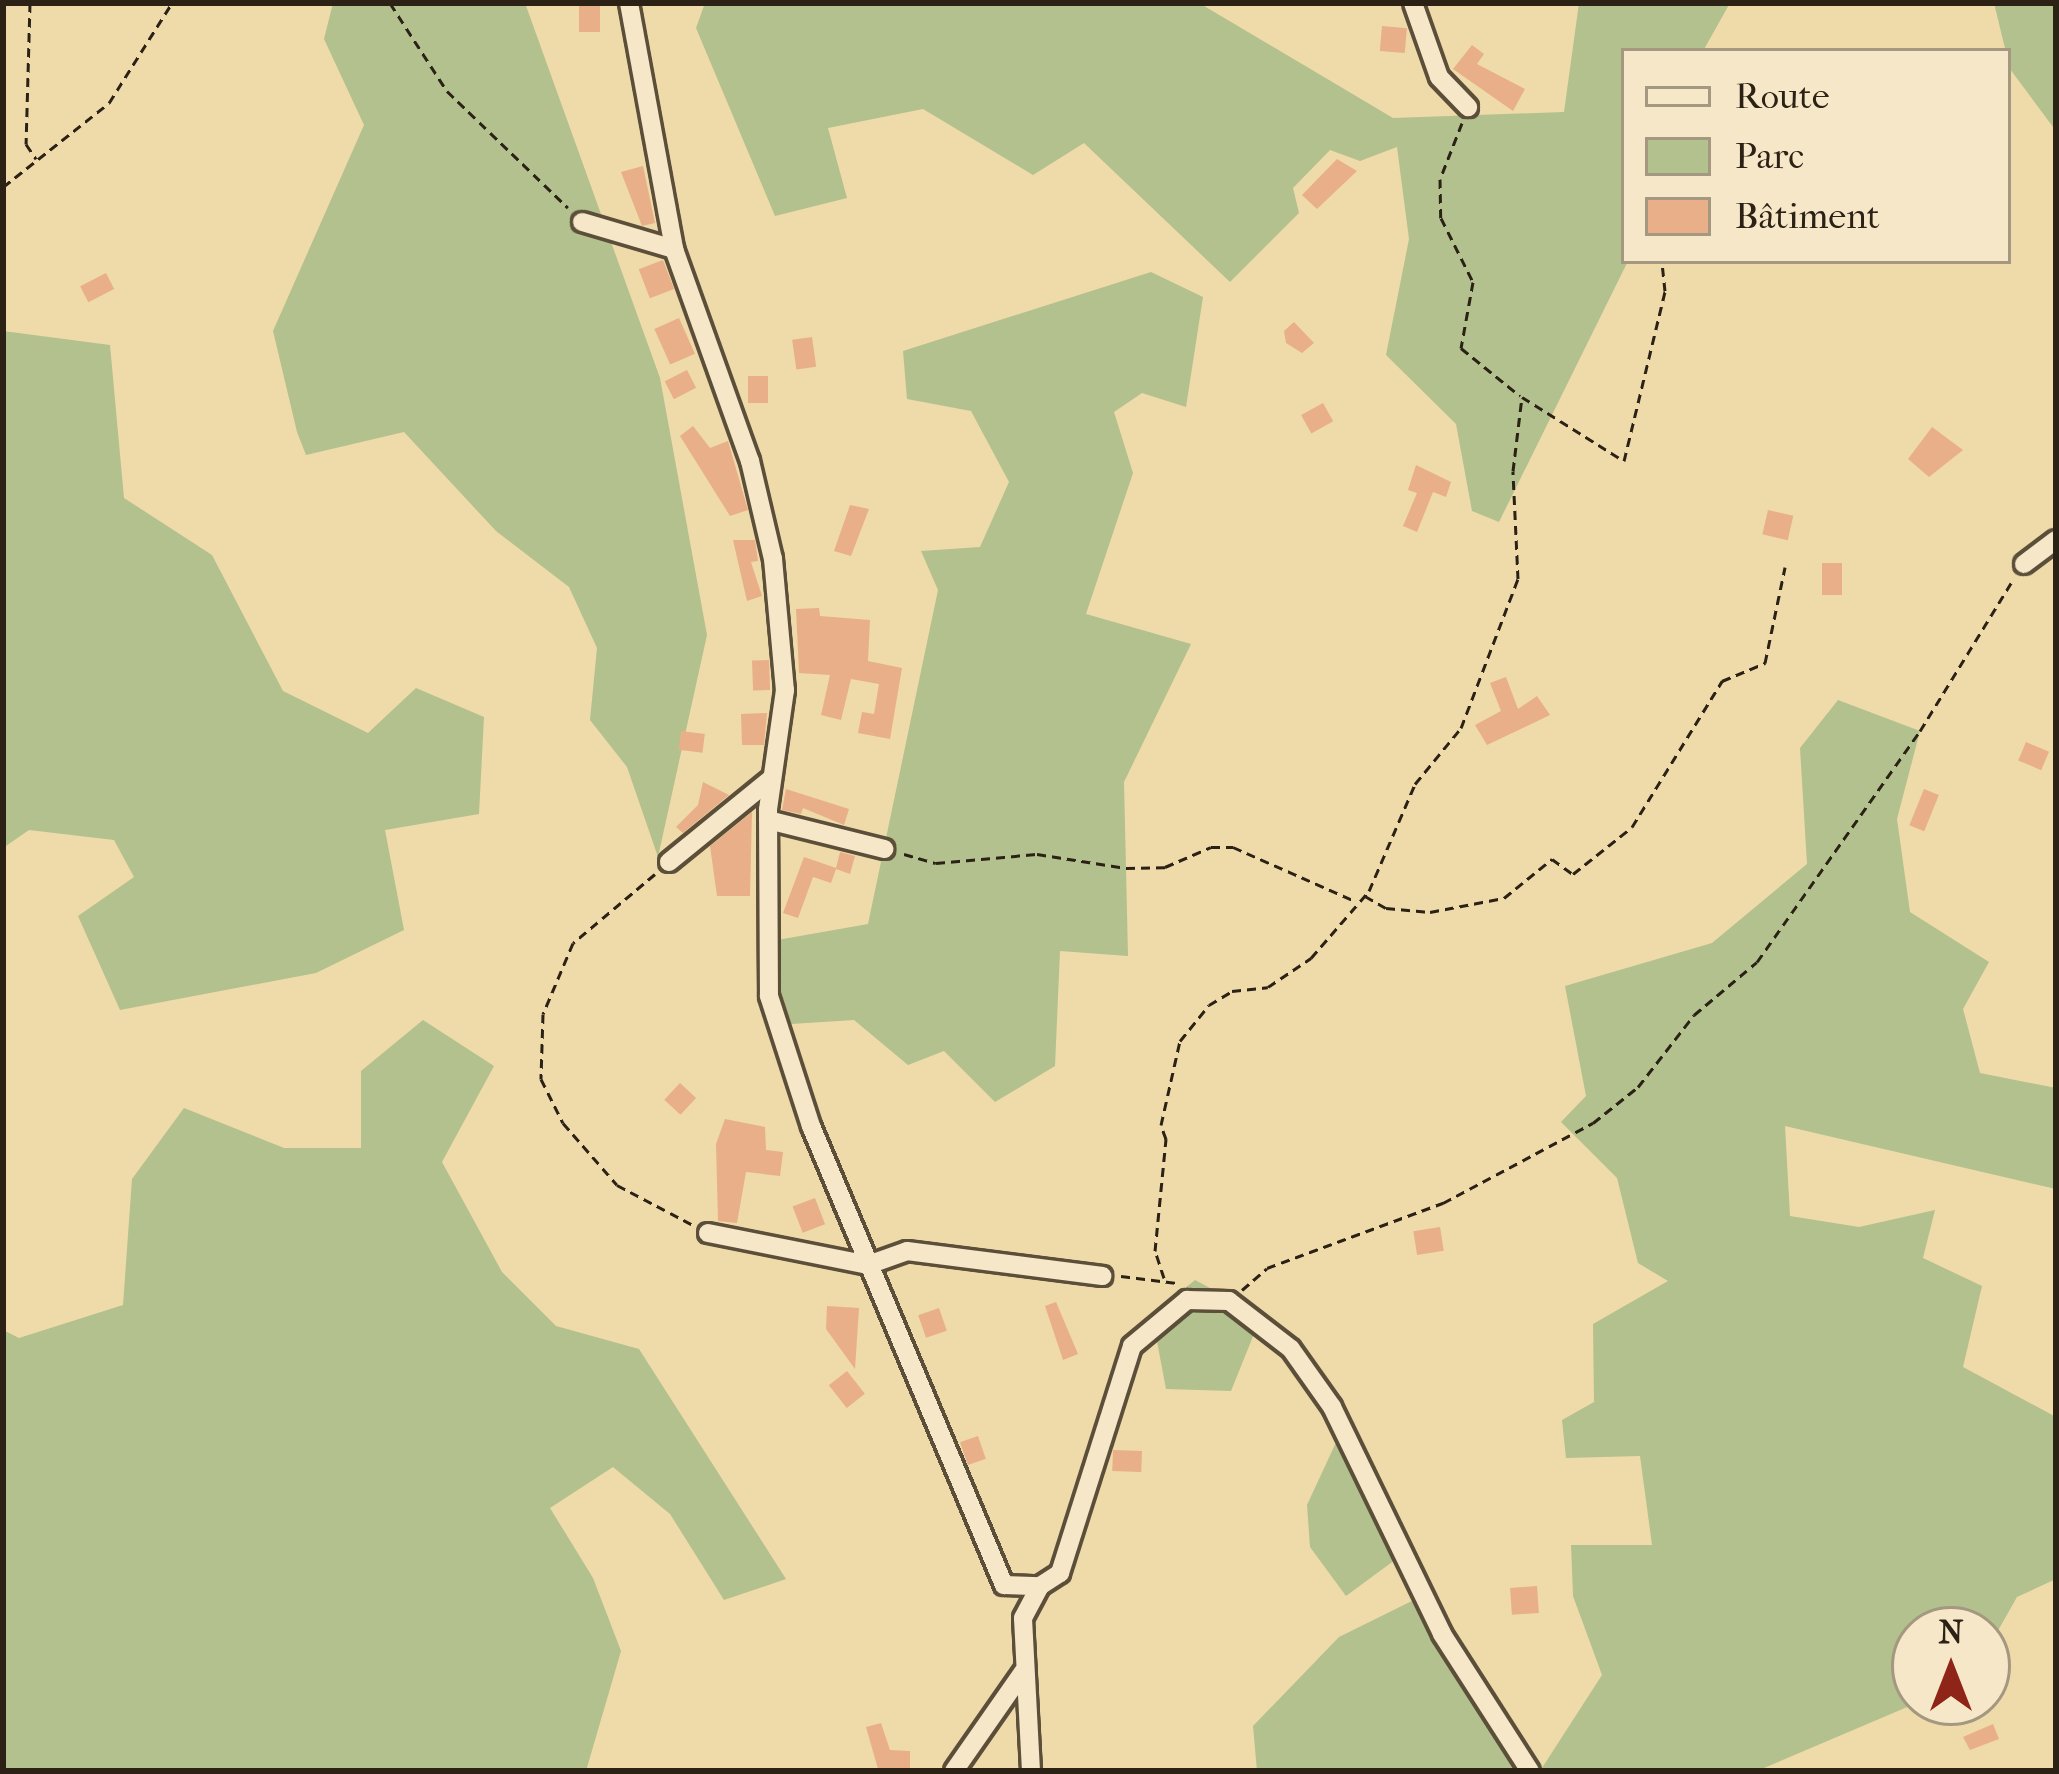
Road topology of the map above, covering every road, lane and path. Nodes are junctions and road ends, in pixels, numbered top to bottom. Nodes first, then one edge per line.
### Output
1 (30, 3) edge
2 (172, 3) edge
3 (390, 3) edge
4 (629, 3) edge
5 (1413, 3) edge
6 (1468, 106) joint
7 (37, 160) junction
8 (3, 187) edge
9 (582, 222) joint
10 (674, 248) junction
11 (1662, 264) edge
12 (1522, 397) junction
13 (2056, 540) edge
14 (2024, 564) joint
15 (1784, 567) dead end
16 (772, 778) junction
17 (768, 820) junction
18 (884, 849) joint
19 (669, 862) joint
20 (1364, 896) junction
21 (1357, 902) junction
22 (708, 1233) joint
23 (868, 1265) junction
24 (1102, 1276) joint
25 (1164, 1278) junction
26 (1205, 1296) junction
27 (1229, 1301) junction
28 (1040, 1586) junction
29 (1023, 1672) junction
30 (954, 1771) edge
31 (1031, 1771) edge
32 (1530, 1771) edge

1 - 7 path
2 - 7 path
3 - 9 path
4 - 10 street
5 - 6 street
6 - 12 path
7 - 8 path
9 - 10 street
10 - 16 street
11 - 12 path
12 - 20 path
13 - 14 street
14 - 27 path
15 - 20 path
16 - 17 street
16 - 19 street
17 - 18 street
17 - 23 street
18 - 21 path
19 - 22 path
20 - 21 path
21 - 25 path
22 - 23 street
23 - 24 street
23 - 28 street
24 - 25 path
25 - 26 path
26 - 27 street
26 - 28 street
27 - 32 street
28 - 29 street
29 - 30 street
29 - 31 street

